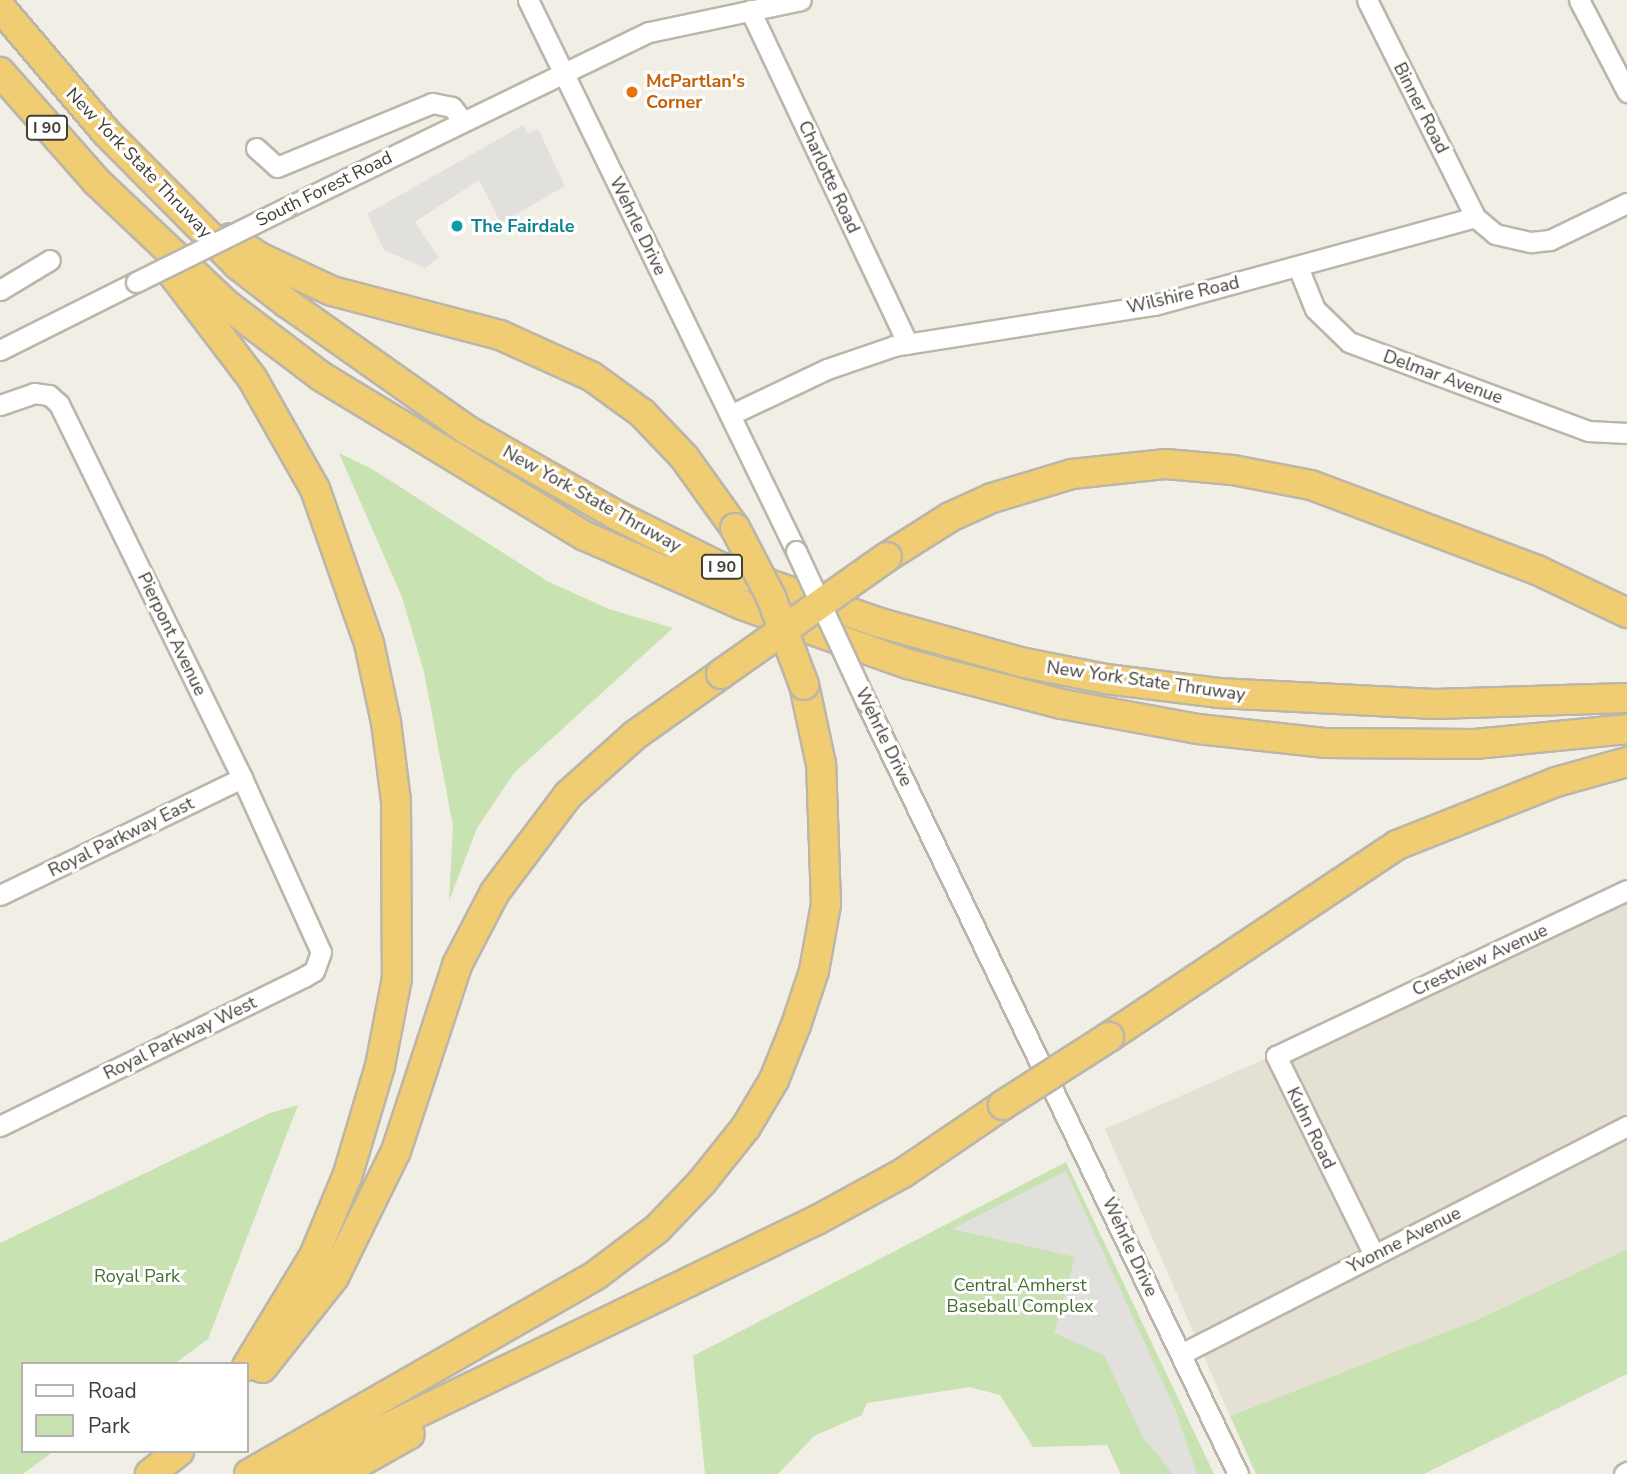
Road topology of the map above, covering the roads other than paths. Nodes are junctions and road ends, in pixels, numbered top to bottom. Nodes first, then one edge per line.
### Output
1 (528, 0) edge
2 (801, 0) edge
3 (1367, 0) edge
4 (1579, 0) edge
5 (0, 7) edge
6 (750, 10) junction
7 (0, 72) edge
8 (563, 72) junction
9 (1627, 92) edge
10 (463, 121) junction
11 (256, 148) dead end
12 (97, 182) junction
13 (169, 195) junction
14 (1627, 203) edge
15 (1475, 217) junction
16 (50, 260) dead end
17 (1298, 267) junction
18 (0, 290) edge
19 (908, 344) junction
20 (0, 350) edge
21 (0, 405) edge
22 (730, 415) junction
23 (1627, 433) edge
24 (1627, 613) edge
25 (1627, 698) edge
26 (1627, 729) edge
27 (1627, 762) edge
28 (242, 778) junction
29 (1627, 890) edge
30 (0, 895) edge
31 (310, 923) joint
32 (1333, 1030) joint
33 (0, 1126) edge
34 (1627, 1126) edge
35 (1374, 1255) junction
36 (555, 1344) junction
37 (1181, 1354) junction
38 (248, 1364) edge
39 (248, 1383) edge
40 (176, 1453) edge
41 (150, 1474) edge
42 (250, 1474) edge
43 (291, 1474) edge
44 (339, 1474) edge
45 (1238, 1474) edge

1 - 8 street, Wehrle Drive
2 - 6 street, South Forest Road
3 - 15 street, Binner Road
4 - 9 street
5 - 13 highway, New York State Thruway / I 90
6 - 8 street, South Forest Road
6 - 19 street, Charlotte Road
7 - 12 highway, New York State Thruway / I 90
8 - 10 street, South Forest Road
8 - 22 street, Wehrle Drive
10 - 11 street
10 - 20 street, South Forest Road, bridge
12 - 26 highway, New York State Thruway / I 90
12 - 38 highway
13 - 25 highway, New York State Thruway / I 90
13 - 42 highway, bridge
14 - 15 street
15 - 17 street, Wilshire Road
16 - 18 street
17 - 19 street, Wilshire Road
17 - 23 street, Delmar Avenue
19 - 22 street, Wilshire Road
21 - 28 street, Pierpont Avenue
22 - 37 street, Wehrle Drive, bridge
24 - 39 highway, bridge
27 - 36 highway, bridge
28 - 30 street, Royal Parkway East
28 - 31 street, Pierpont Avenue
29 - 32 street, Crestview Avenue
31 - 33 street, Royal Parkway West
32 - 35 street, Kuhn Road
34 - 35 street, Yvonne Avenue
35 - 37 street, Yvonne Avenue
36 - 43 highway
36 - 44 highway
37 - 45 street, Wehrle Drive
40 - 41 highway

